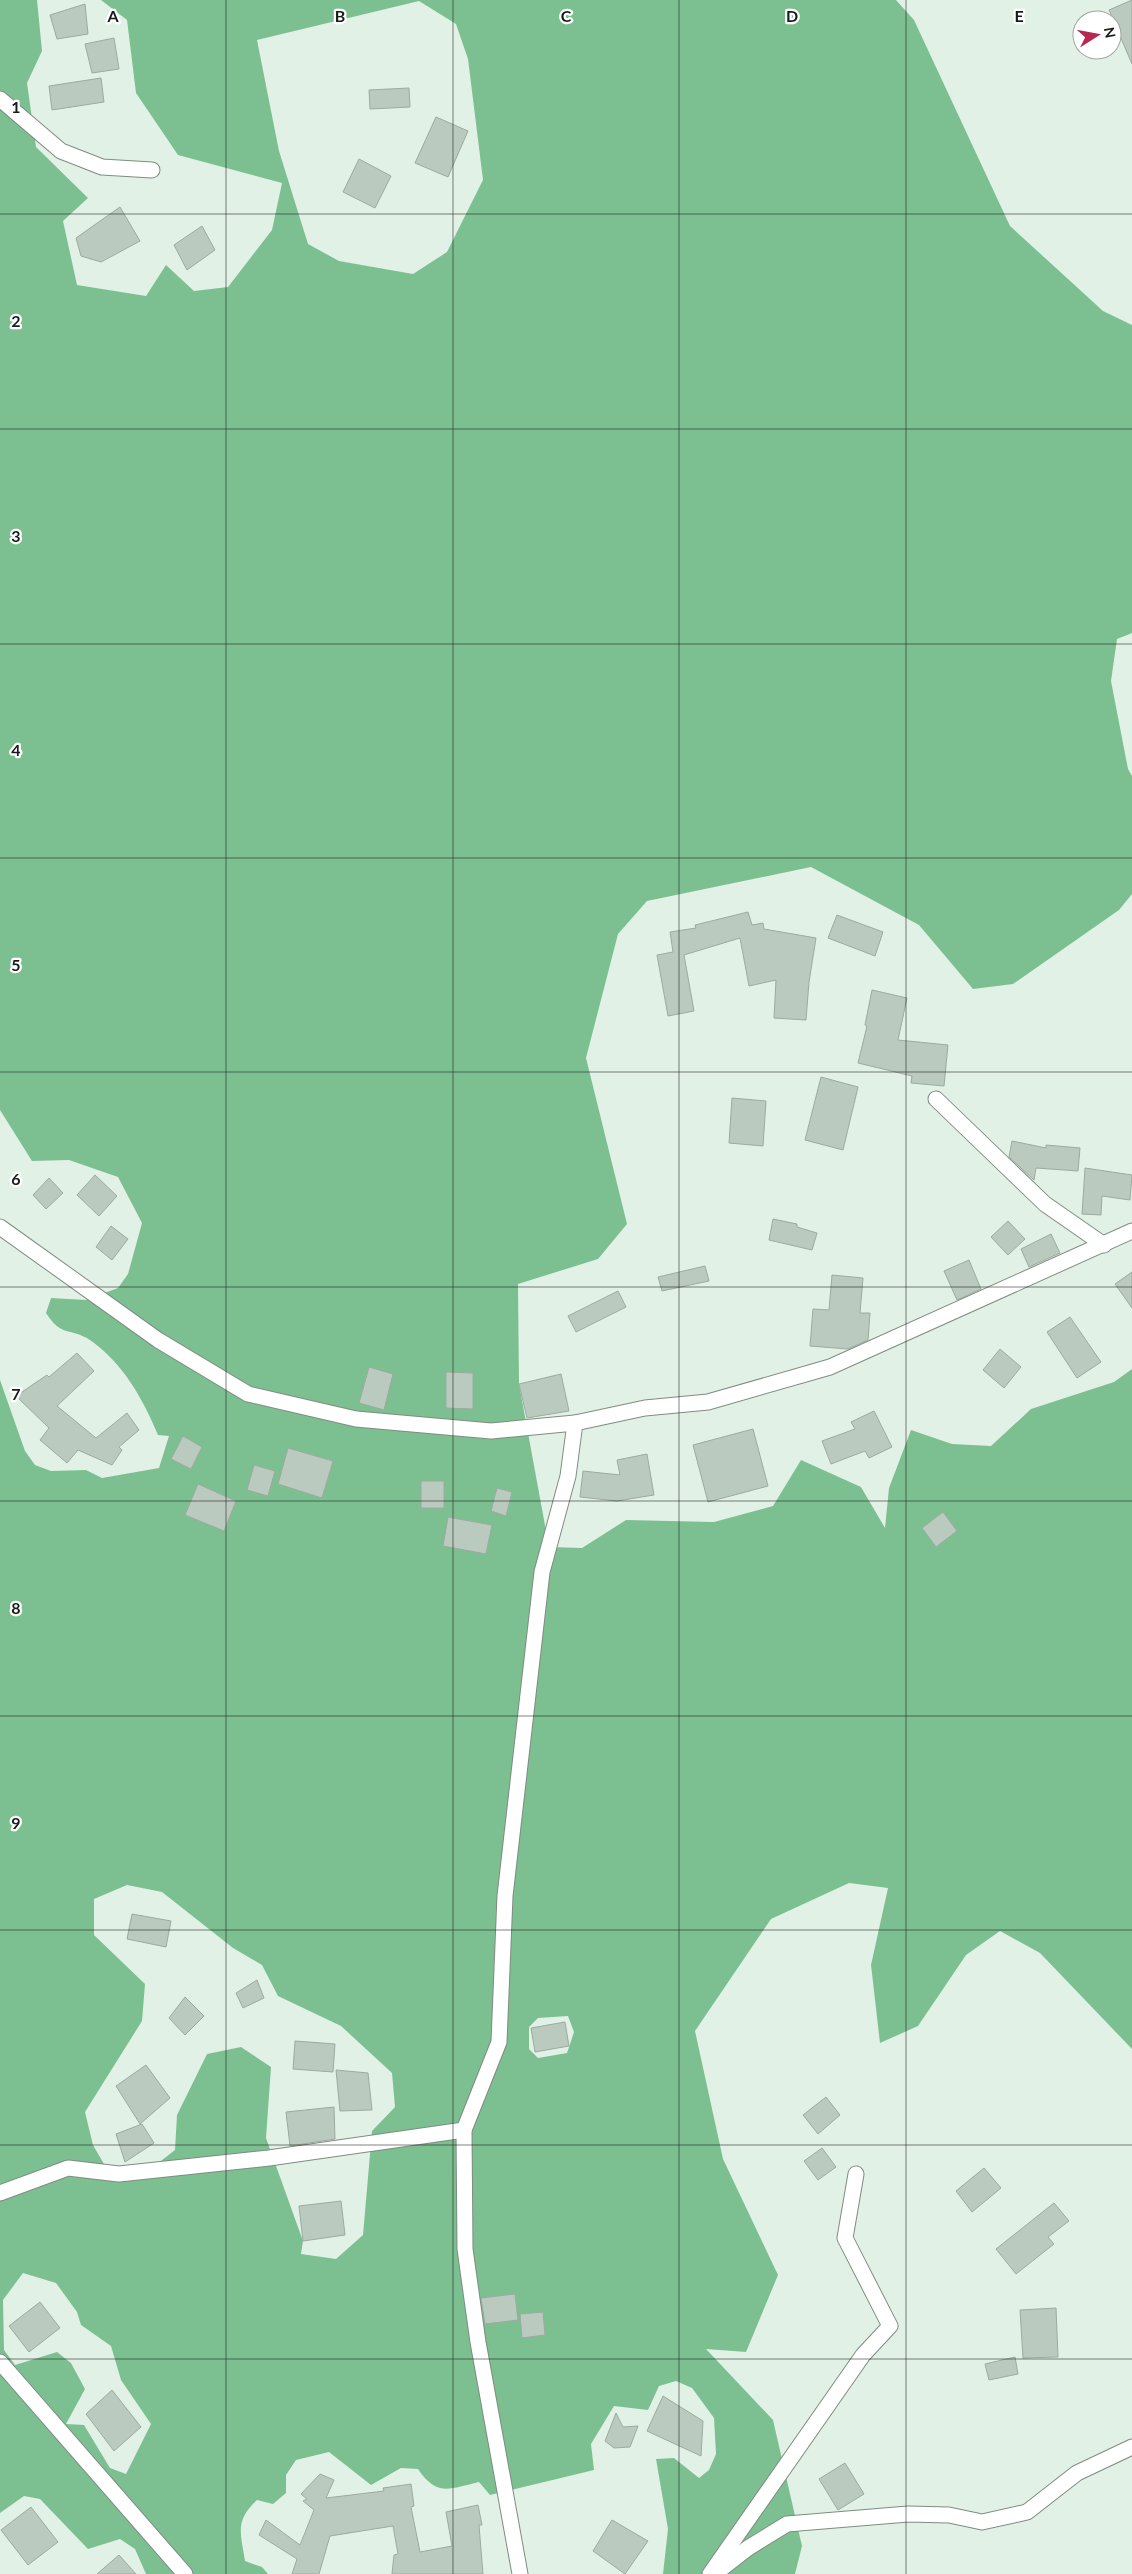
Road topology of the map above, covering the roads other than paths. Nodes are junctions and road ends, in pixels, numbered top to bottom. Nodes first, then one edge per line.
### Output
1 (0, 99) edge
2 (152, 170) dead end
3 (936, 1099) dead end
4 (0, 1227) edge
5 (1132, 1231) edge
6 (1104, 1245) junction
7 (575, 1422) junction
8 (464, 2130) junction
9 (856, 2174) dead end
10 (0, 2193) edge
11 (0, 2362) edge
12 (1132, 2447) edge
13 (185, 2574) edge
14 (520, 2574) edge
15 (710, 2574) edge
16 (715, 2574) edge

1 - 2 street
3 - 6 street
4 - 7 street
5 - 6 street
6 - 7 street
7 - 8 street
8 - 10 street
8 - 14 street
9 - 15 street
11 - 13 street
12 - 16 street

